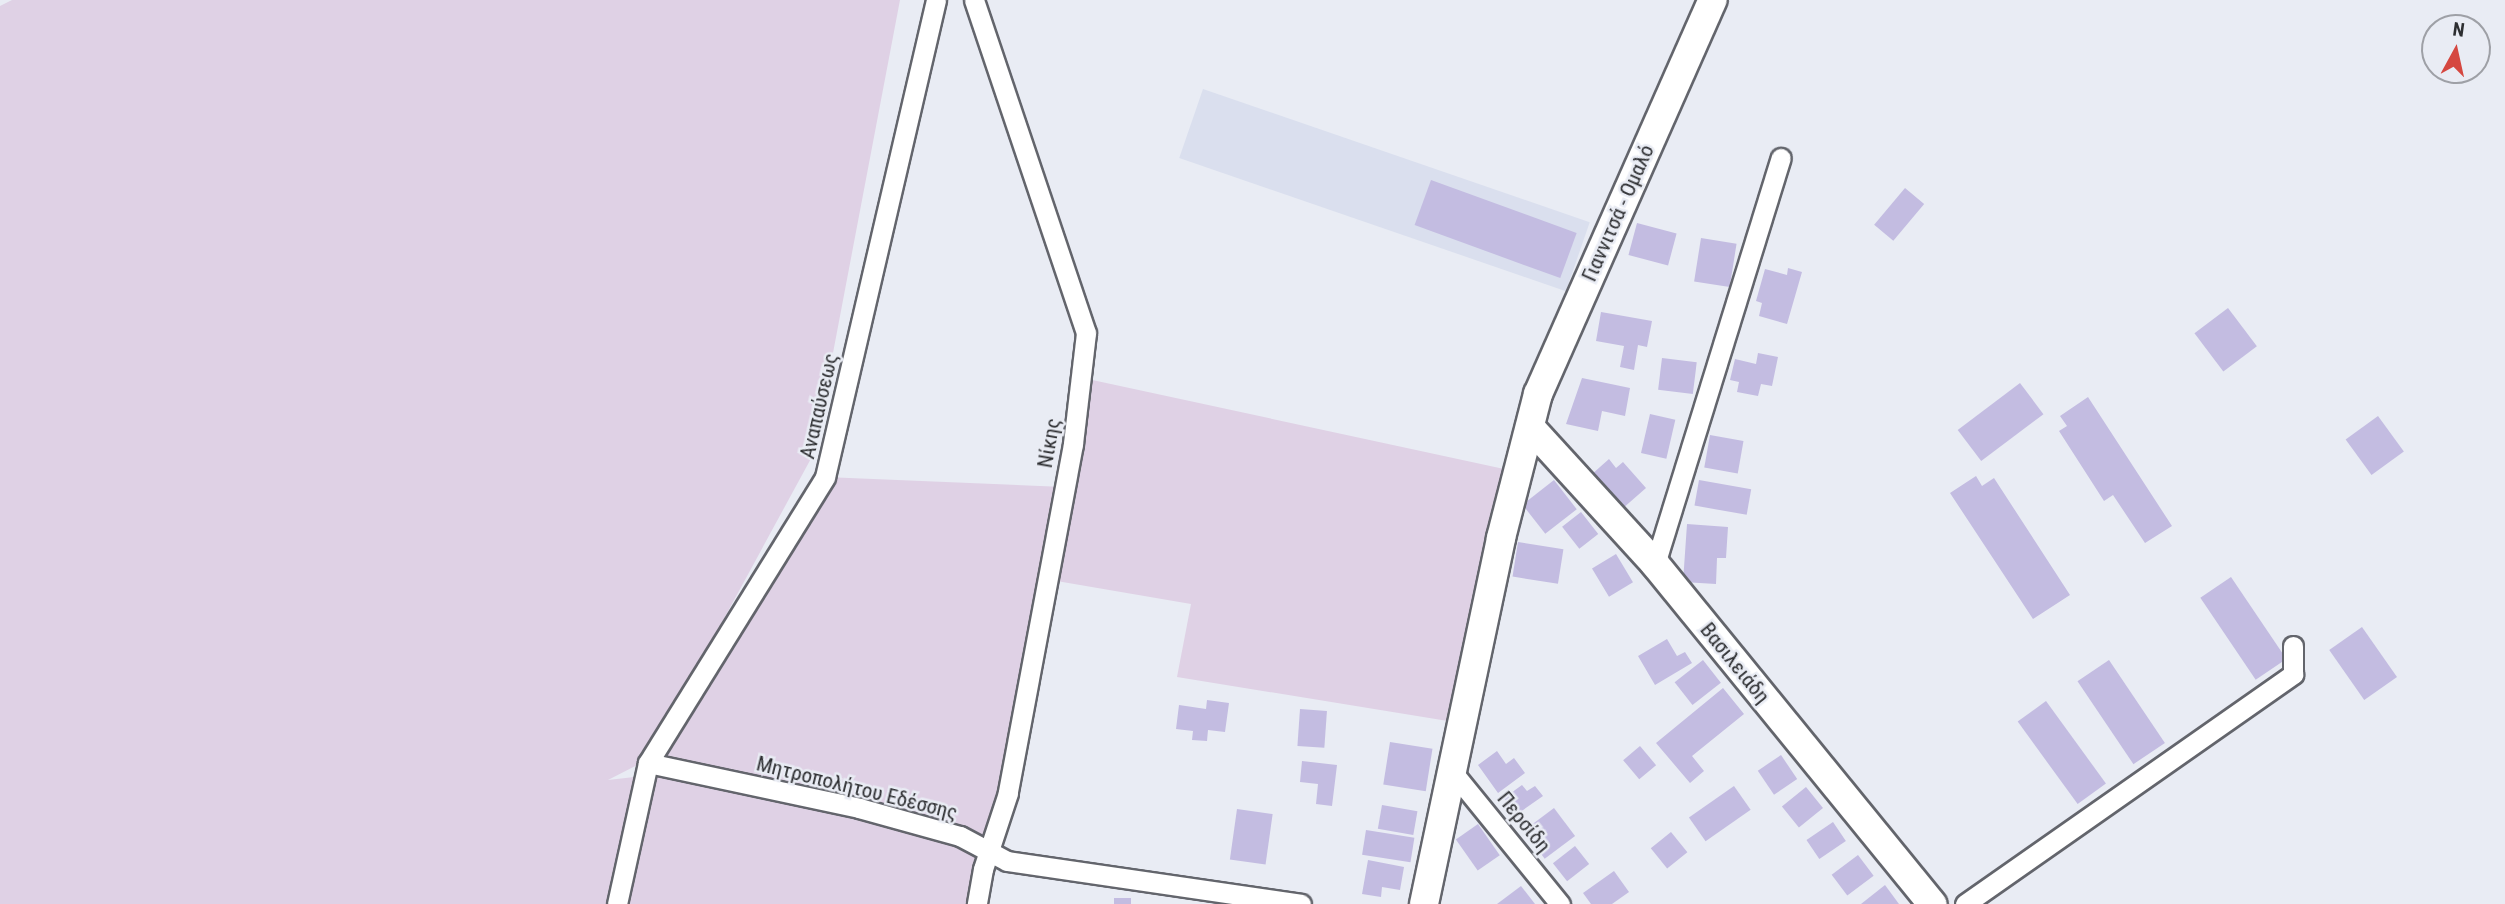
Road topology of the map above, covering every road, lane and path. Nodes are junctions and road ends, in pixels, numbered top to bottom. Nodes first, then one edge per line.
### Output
1 (936, 0) edge
2 (974, 0) edge
3 (1713, 0) edge
4 (1781, 158) dead end
5 (1531, 428) junction
6 (1655, 564) junction
7 (2292, 646) dead end
8 (648, 763) junction
9 (1451, 770) junction
10 (989, 852) junction
11 (617, 904) edge
12 (978, 904) edge
13 (1301, 904) edge
14 (1424, 904) edge
15 (1560, 904) edge
16 (1932, 904) edge
17 (1965, 904) edge

1 - 8 street, Αναπαύσεως
2 - 10 street, Νίκης
3 - 5 street, Γιαννιτσά - Ομαλό
4 - 6 street
5 - 6 street, Βασιλειάδη
5 - 9 street, Γιαννιτσά - Ομαλό
6 - 16 street, Βασιλειάδη
7 - 17 street
8 - 10 street, Μητροπολήτου Εδέσσης
8 - 11 street, Αναπαύσεως
9 - 14 street, Γιαννιτσά - Ομαλό
9 - 15 street, Περσίδη
10 - 12 street, Νίκης
10 - 13 street, Μητροπολήτου Εδέσσης

